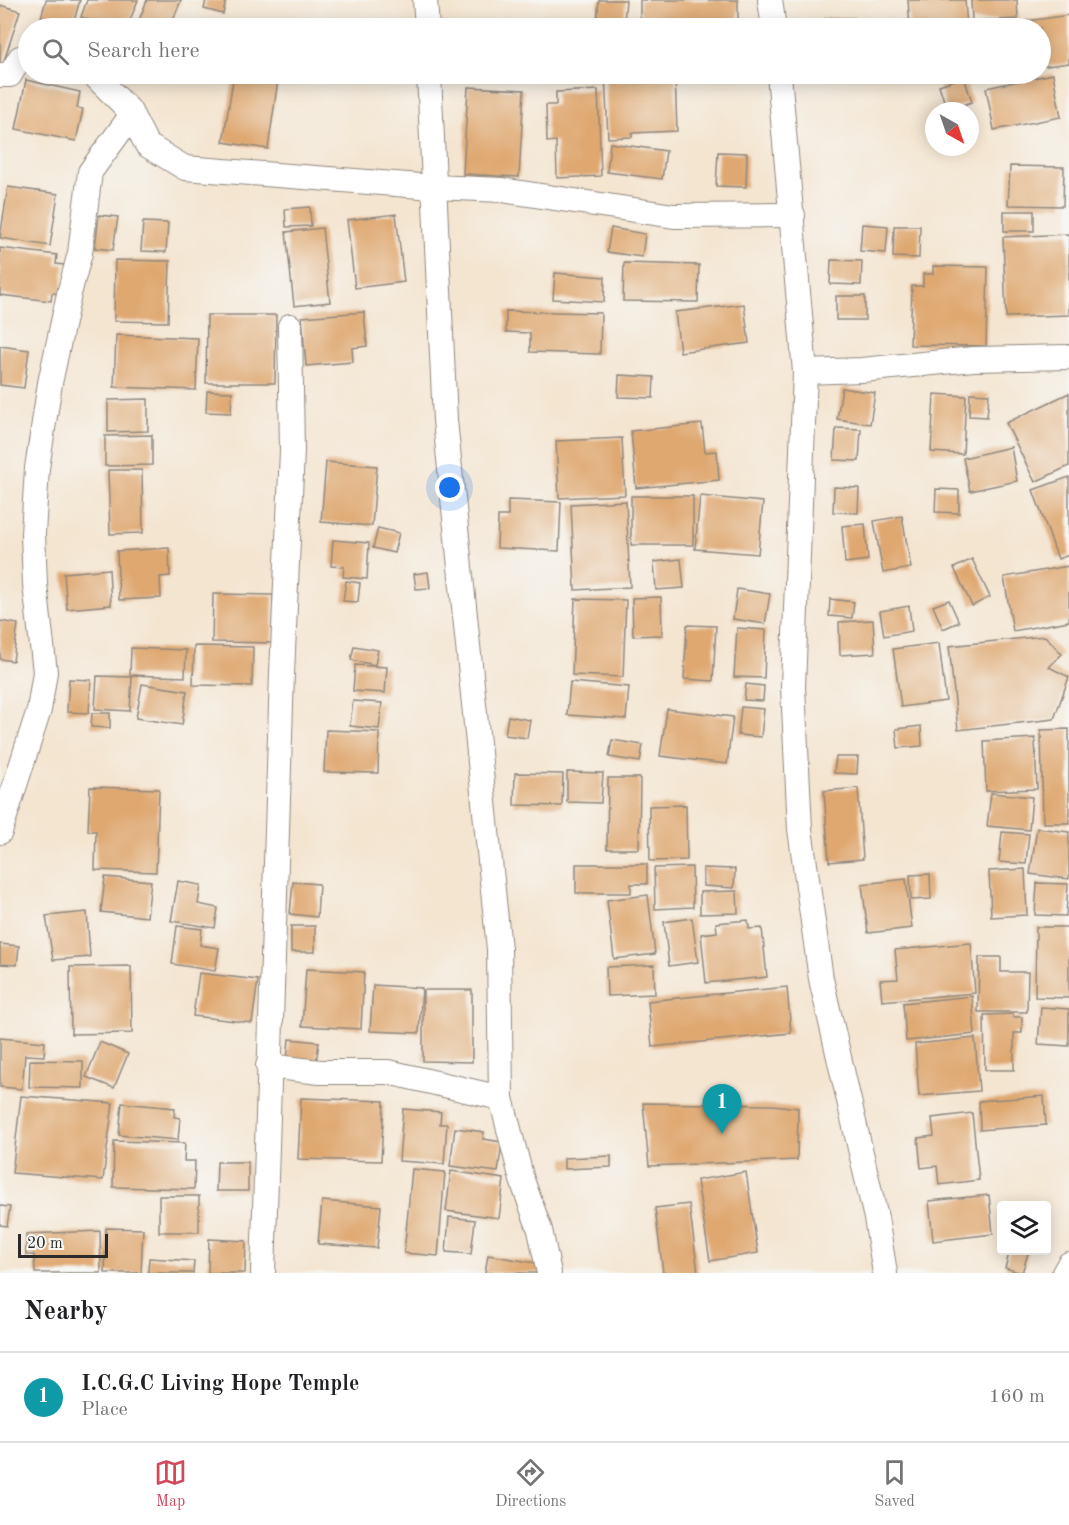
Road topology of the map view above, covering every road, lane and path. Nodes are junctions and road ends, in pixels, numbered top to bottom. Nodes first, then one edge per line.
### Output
1 (425, 0) edge
2 (770, 0) edge
3 (426, 18) edge
4 (773, 18) edge
5 (18, 61) edge
6 (0, 75) edge
7 (103, 84) edge
8 (429, 84) edge
9 (780, 84) edge
10 (131, 116) junction
11 (434, 187) junction
12 (793, 215) junction
13 (290, 326) dead end
14 (1069, 357) edge
15 (805, 372) junction
16 (0, 832) edge
17 (268, 1066) junction
18 (501, 1098) junction
19 (1069, 1264) edge
20 (263, 1273) edge
21 (549, 1273) edge
22 (885, 1273) edge
23 (1064, 1273) edge

1 - 3 street
2 - 4 street
5 - 6 street
7 - 10 street
8 - 11 street
9 - 12 street
10 - 11 street
10 - 16 street
11 - 12 street
11 - 18 street
12 - 15 street
13 - 17 street
14 - 15 street
15 - 22 street
17 - 18 street
17 - 20 street
18 - 21 street
19 - 23 street

